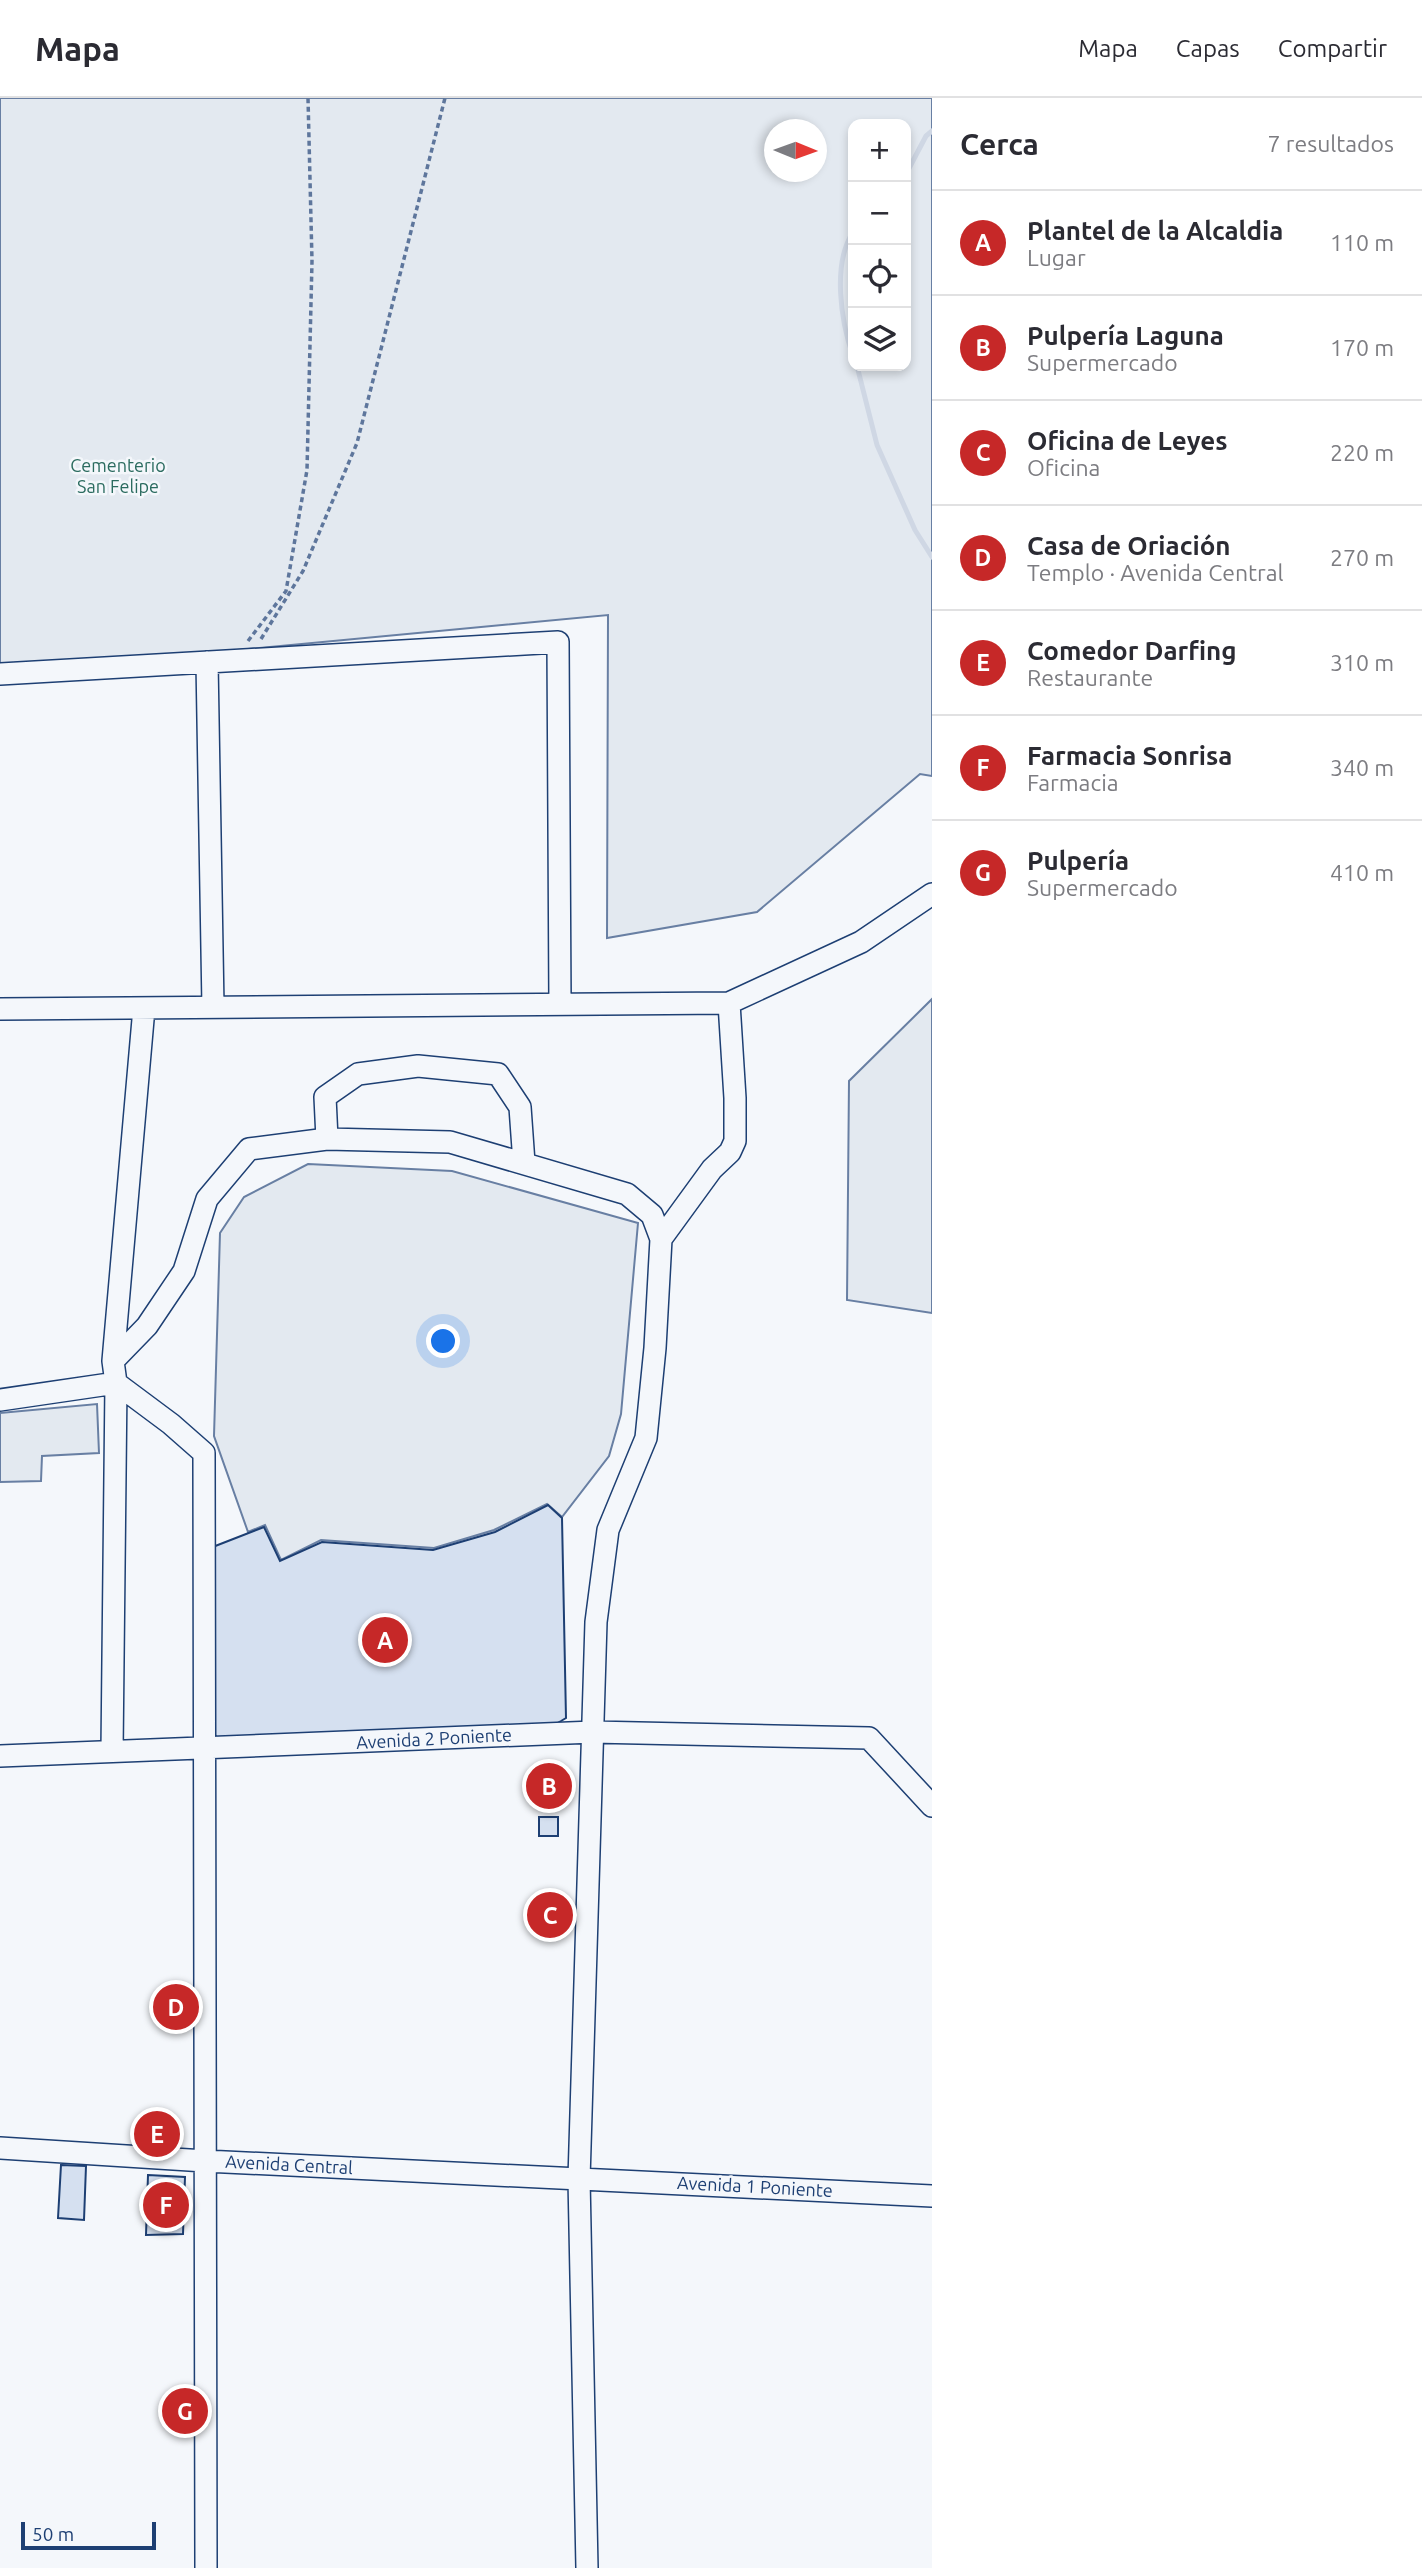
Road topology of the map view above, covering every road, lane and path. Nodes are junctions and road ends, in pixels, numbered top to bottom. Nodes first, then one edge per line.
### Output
1 (308, 98) edge
2 (445, 98) edge
3 (241, 660) junction
4 (207, 662) junction
5 (0, 674) edge
6 (932, 894) edge
7 (729, 1003) junction
8 (560, 1004) junction
9 (213, 1007) junction
10 (144, 1008) junction
11 (0, 1009) edge
12 (327, 1139) junction
13 (524, 1163) junction
14 (661, 1239) junction
15 (115, 1372) junction
16 (0, 1400) edge
17 (593, 1732) junction
18 (204, 1749) junction
19 (112, 1751) junction
20 (0, 1756) edge
21 (932, 1807) edge
22 (0, 2148) edge
23 (205, 2161) junction
24 (579, 2179) junction
25 (932, 2196) edge
26 (206, 2568) edge
27 (587, 2568) edge

1 - 3 path
2 - 3 path
3 - 4 street
3 - 8 street
4 - 5 street
4 - 9 street
6 - 7 street
7 - 8 street
7 - 14 street
8 - 9 street
9 - 10 street
10 - 11 street
10 - 15 street
12 - 13 street
12 - 13 street
12 - 15 street
13 - 14 street
14 - 17 street
15 - 16 street
15 - 18 street
15 - 19 street
17 - 18 street, Avenida 2 Poniente
17 - 21 street, Avenida 2 Poniente
17 - 24 street
18 - 19 street, Avenida 2 Poniente
18 - 23 street
19 - 20 street, Avenida 2 Poniente
22 - 23 street, Avenida Central
23 - 24 street, Avenida Central
23 - 26 street
24 - 25 street, Avenida 1 Poniente
24 - 27 street

